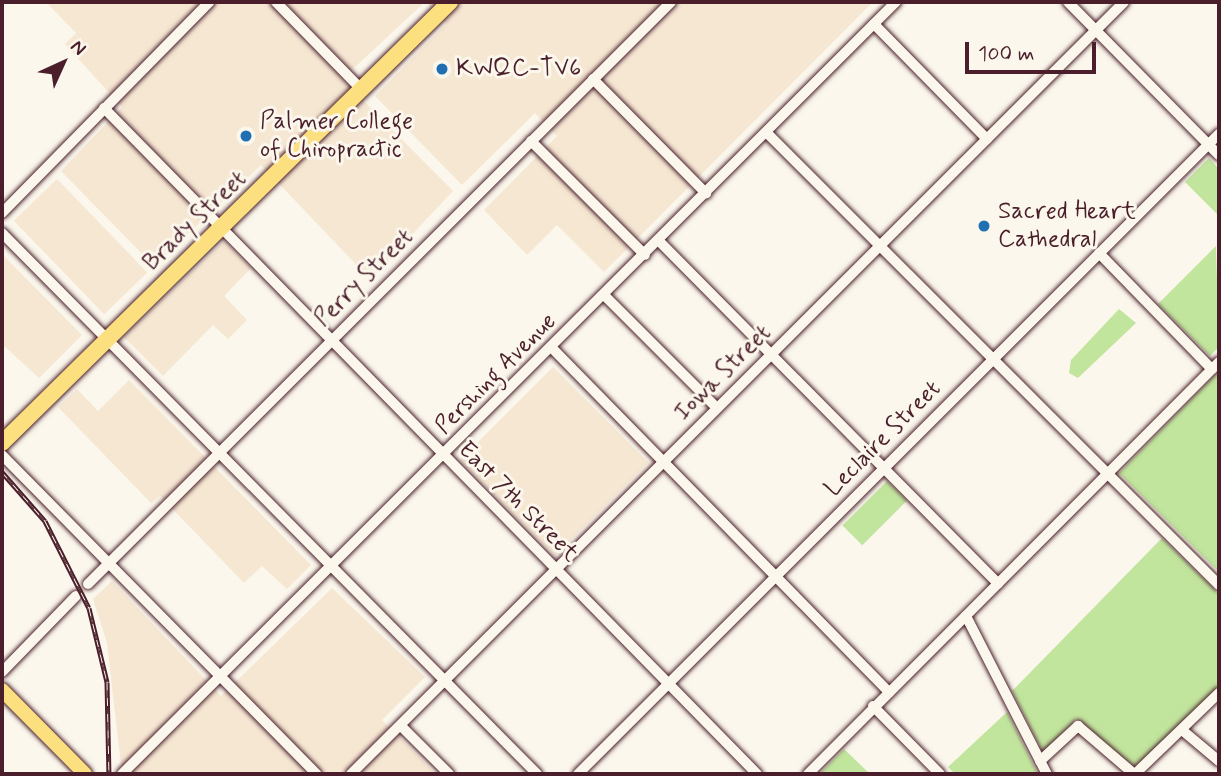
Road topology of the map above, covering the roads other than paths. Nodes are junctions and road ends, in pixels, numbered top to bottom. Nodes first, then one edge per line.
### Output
1 (209, 2) edge
2 (276, 2) edge
3 (450, 2) edge
4 (670, 2) edge
5 (896, 2) edge
6 (1068, 2) edge
7 (1124, 2) edge
8 (874, 24) junction
9 (1096, 30) junction
10 (593, 79) junction
11 (362, 90) junction
12 (104, 108) junction
13 (767, 132) junction
14 (1219, 134) edge
15 (987, 139) junction
16 (531, 141) junction
17 (1209, 144) junction
18 (1219, 155) edge
19 (706, 193) junction
20 (2, 213) edge
21 (221, 228) junction
22 (2, 233) edge
23 (659, 241) junction
24 (879, 246) junction
25 (1098, 253) junction
26 (645, 255) junction
27 (605, 296) junction
28 (107, 339) junction
29 (330, 341) junction
30 (552, 348) junction
31 (771, 354) junction
32 (992, 359) junction
33 (1216, 365) edge
34 (718, 408) junction
35 (2, 443) edge
36 (218, 452) junction
37 (2, 455) edge
38 (443, 455) junction
39 (664, 461) junction
40 (884, 467) junction
41 (1108, 474) junction
42 (109, 562) junction
43 (331, 566) junction
44 (557, 571) junction
45 (776, 575) junction
46 (998, 583) junction
47 (88, 584) dead end
48 (1219, 586) edge
49 (76, 596) dead end
50 (966, 616) junction
51 (2, 672) edge
52 (220, 676) junction
53 (445, 682) junction
54 (668, 685) junction
55 (2, 690) edge
56 (889, 692) junction
57 (1219, 693) edge
58 (873, 706) junction
59 (401, 726) junction
60 (1182, 730) junction
61 (1040, 761) junction
62 (1219, 761) edge
63 (85, 774) edge
64 (122, 774) edge
65 (317, 774) edge
66 (351, 774) edge
67 (449, 774) edge
68 (537, 774) edge
69 (578, 774) edge
70 (757, 774) edge
71 (808, 774) edge
72 (940, 774) edge
73 (1047, 774) edge
74 (1135, 774) edge

1 - 12 street
2 - 11 street
3 - 11 highway, Brady Street
4 - 10 street, Perry Street
5 - 8 street, Pershing Avenue
6 - 9 street
7 - 9 street, Iowa Street
8 - 13 street, Pershing Avenue
8 - 15 street
9 - 15 street, Iowa Street
9 - 17 street
10 - 16 street, Perry Street
10 - 19 street
11 - 21 highway, Brady Street
12 - 20 street
12 - 21 street, East 7th Street
13 - 19 street, Pershing Avenue
13 - 24 street
14 - 17 street, Leclaire Street
15 - 24 street, Iowa Street
16 - 26 street
16 - 29 street, Perry Street
17 - 18 street
17 - 25 street, Leclaire Street
19 - 23 street, Pershing Avenue
21 - 28 highway, Brady Street
21 - 29 street, East 7th Street
22 - 28 street
23 - 26 street, Pershing Avenue
23 - 31 street
24 - 31 street, Iowa Street
24 - 32 street
25 - 32 street, Leclaire Street
25 - 33 street
26 - 27 street, Pershing Avenue
27 - 30 street, Pershing Avenue
27 - 34 street
28 - 35 highway, Brady Street
28 - 36 street
29 - 36 street, Perry Street
29 - 38 street, East 7th Street
30 - 38 street, Pershing Avenue
30 - 39 street
31 - 34 street, Iowa Street
31 - 40 street
32 - 40 street, Leclaire Street
32 - 41 street
33 - 41 street
34 - 39 street, Iowa Street
36 - 42 street, Perry Street
36 - 43 street
37 - 42 street
38 - 43 street, Pershing Avenue
38 - 44 street, East 7th Street
39 - 44 street, Iowa Street
39 - 45 street
40 - 45 street, Leclaire Street
40 - 46 street
41 - 46 street
41 - 48 street
42 - 47 street, Perry Street
42 - 52 street
43 - 52 street, Pershing Avenue
43 - 53 street
44 - 53 street, Iowa Street
44 - 54 street, East 7th Street
45 - 54 street, Leclaire Street
45 - 56 street
46 - 50 street
49 - 51 street
50 - 56 street
50 - 61 street
52 - 64 street, Pershing Avenue
52 - 65 street
53 - 59 street, Iowa Street
53 - 68 street
54 - 69 street, Leclaire Street
54 - 70 street, East 7th Street
55 - 63 main road
56 - 58 street
57 - 60 street
58 - 71 street
58 - 72 street
59 - 66 street, Iowa Street
59 - 67 street
60 - 62 street
60 - 74 street
61 - 73 street
61 - 74 street

